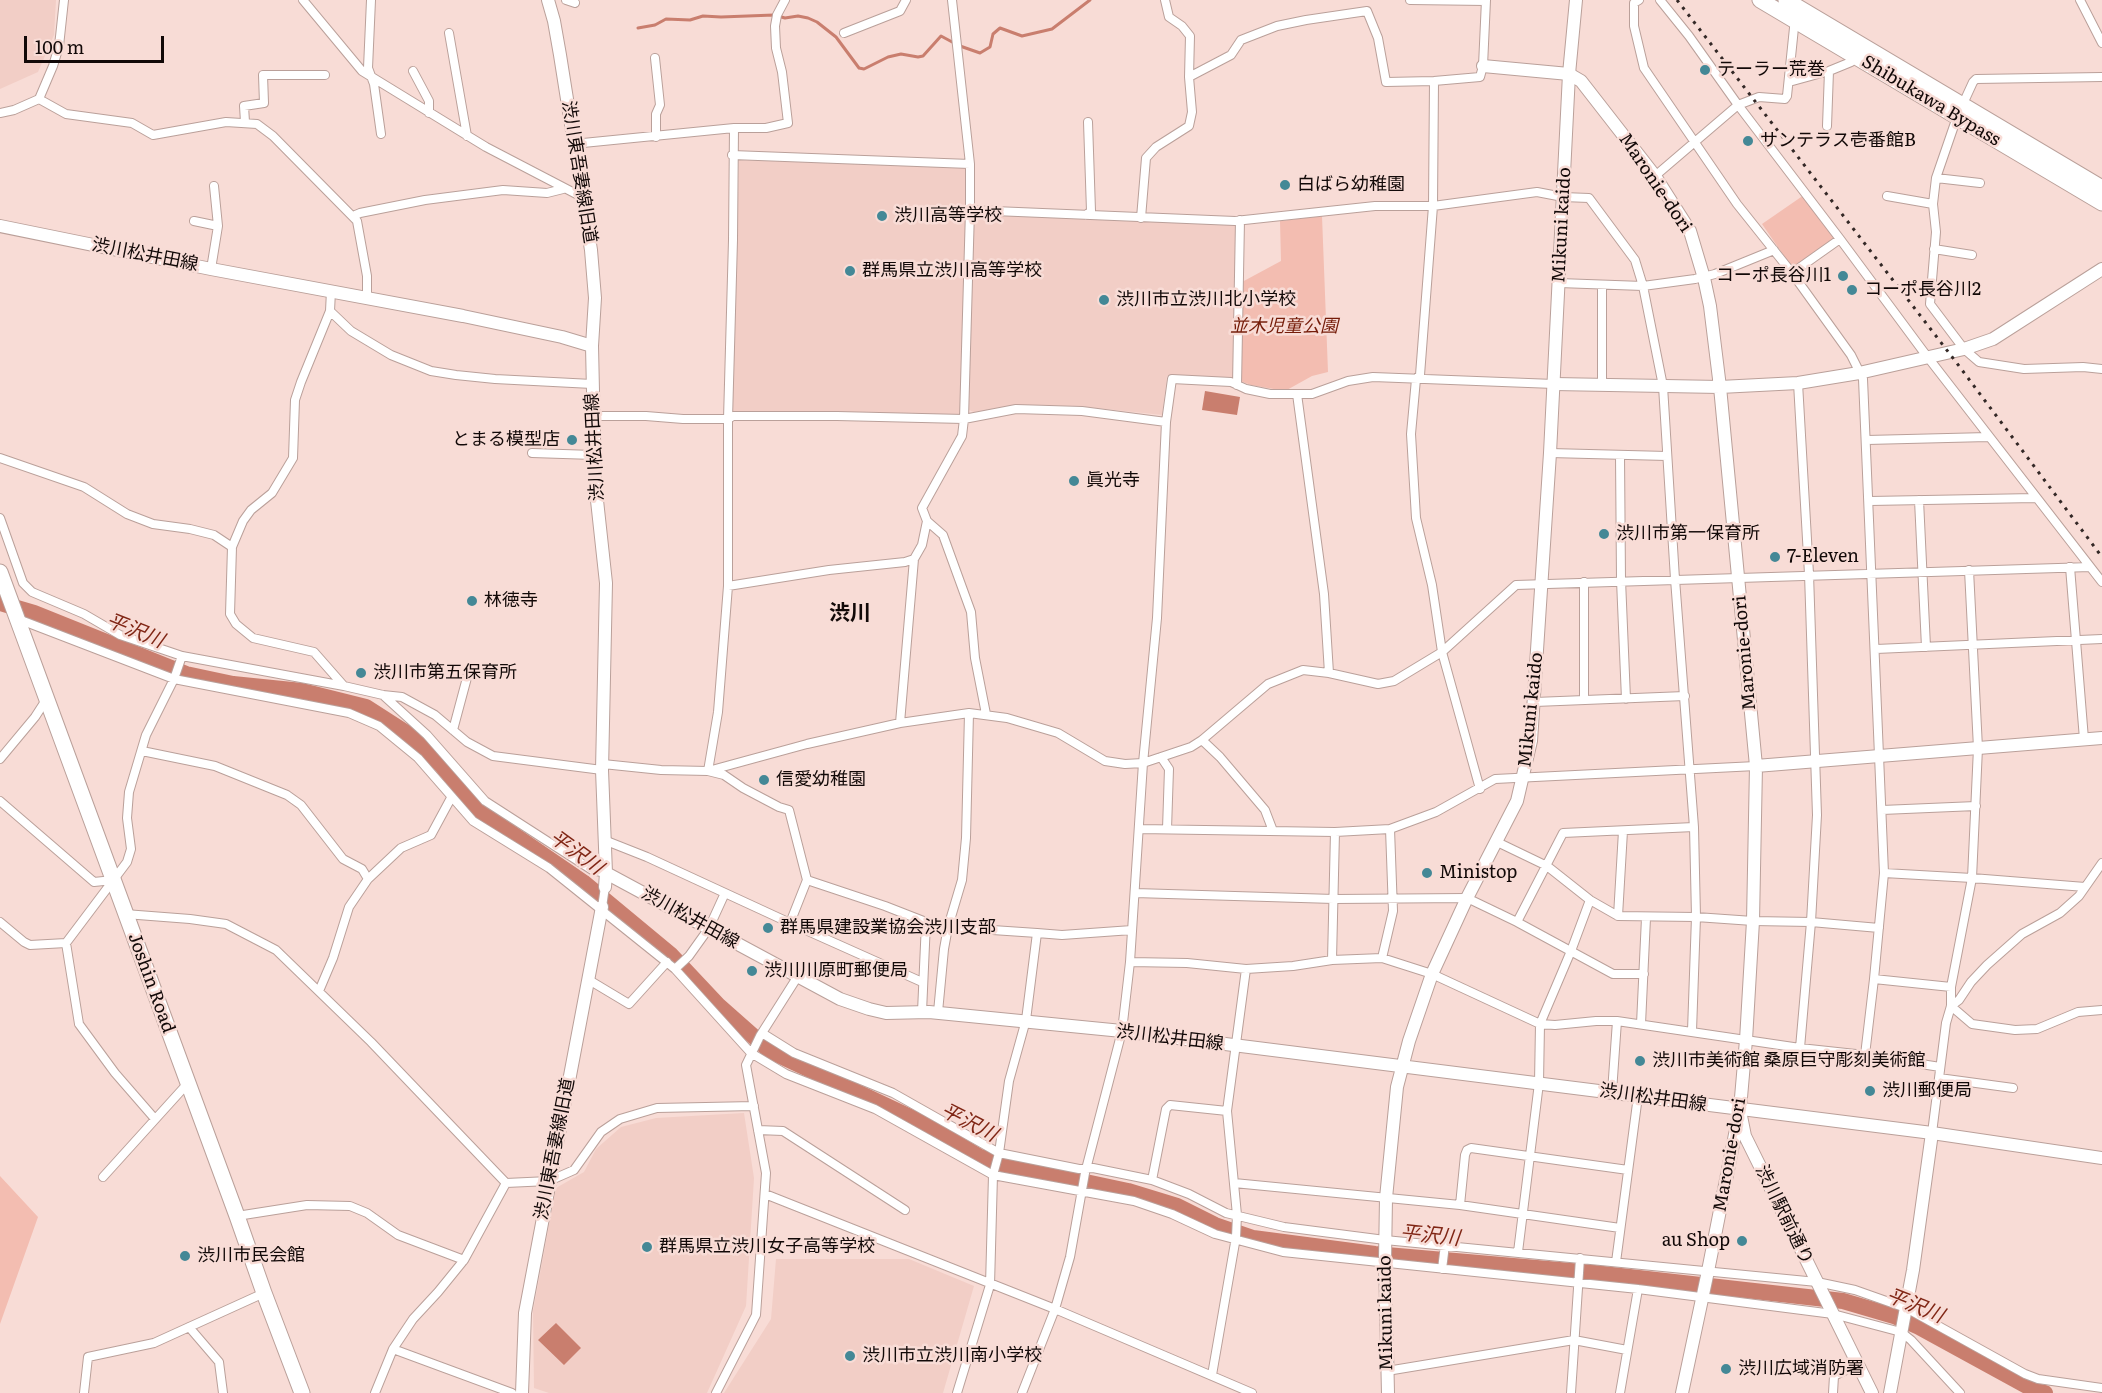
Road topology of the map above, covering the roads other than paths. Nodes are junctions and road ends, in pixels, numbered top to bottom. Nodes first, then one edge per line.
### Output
1 (64, 0) edge
2 (303, 0) edge
3 (371, 0) edge
4 (548, 0) edge
5 (785, 0) edge
6 (906, 0) edge
7 (952, 0) edge
8 (1165, 0) edge
9 (1410, 0) edge
10 (1570, 0) edge
11 (1576, 0) edge
12 (1639, 0) edge
13 (1660, 0) edge
14 (1760, 0) edge
15 (2080, 0) edge
16 (1486, 1) edge
17 (1792, 2) edge
18 (1796, 22) junction
19 (449, 33) dead end
20 (844, 33) dead end
21 (2102, 43) edge
22 (1859, 52) junction
23 (655, 58) dead end
24 (1483, 66) junction
25 (413, 71) dead end
26 (1828, 71) junction
27 (1569, 74) junction
28 (325, 75) dead end
29 (1189, 77) junction
30 (2102, 77) edge
31 (372, 78) junction
32 (1434, 81) junction
33 (1789, 82) junction
34 (39, 99) junction
35 (1738, 105) junction
36 (1960, 110) junction
37 (0, 113) edge
38 (429, 113) junction
39 (245, 122) junction
40 (1088, 122) dead end
41 (1827, 126) dead end
42 (734, 128) junction
43 (381, 134) dead end
44 (467, 136) junction
45 (656, 137) junction
46 (1694, 142) junction
47 (573, 144) junction
48 (732, 154) junction
49 (970, 164) junction
50 (1654, 176) junction
51 (1936, 178) junction
52 (1980, 183) dead end
53 (214, 186) dead end
54 (2102, 188) edge
55 (563, 189) junction
56 (1887, 196) dead end
57 (582, 197) junction
58 (1563, 197) junction
59 (2102, 203) edge
60 (1933, 204) junction
61 (1433, 207) junction
62 (970, 210) junction
63 (1086, 215) junction
64 (353, 216) junction
65 (1141, 218) junction
66 (1239, 220) junction
67 (194, 221) dead end
68 (0, 226) edge
69 (218, 226) junction
70 (1840, 239) junction
71 (1934, 249) junction
72 (1774, 250) junction
73 (1972, 255) dead end
74 (212, 269) junction
75 (2102, 269) edge
76 (1792, 273) junction
77 (1704, 278) junction
78 (1559, 283) junction
79 (1602, 285) junction
80 (1643, 286) junction
81 (331, 291) junction
82 (367, 297) junction
83 (330, 311) junction
84 (592, 346) junction
85 (1964, 349) junction
86 (1927, 357) junction
87 (2102, 369) edge
88 (1859, 373) junction
89 (1416, 379) junction
90 (1797, 383) junction
91 (592, 384) junction
92 (1554, 384) junction
93 (1237, 385) junction
94 (1602, 385) junction
95 (1663, 386) junction
96 (1720, 387) junction
97 (1297, 394) junction
98 (593, 416) junction
99 (728, 419) junction
100 (964, 419) junction
101 (1166, 422) junction
102 (1988, 437) junction
103 (1867, 440) junction
104 (532, 453) dead end
105 (1550, 453) junction
106 (594, 455) junction
107 (1620, 455) junction
108 (1667, 456) junction
109 (0, 458) edge
110 (2035, 498) junction
111 (1919, 500) junction
112 (1869, 501) junction
113 (0, 518) edge
114 (927, 521) junction
115 (232, 547) junction
116 (914, 559) junction
117 (2070, 567) junction
118 (2090, 567) junction
119 (1969, 570) junction
120 (1922, 571) junction
121 (1872, 573) junction
122 (1809, 574) junction
123 (1738, 576) junction
124 (3, 579) edge
125 (1675, 579) junction
126 (1622, 580) junction
127 (1584, 582) junction
128 (2102, 582) edge
129 (1541, 583) junction
130 (728, 586) junction
131 (15, 613) junction
132 (2102, 639) edge
133 (2076, 640) junction
134 (1973, 645) junction
135 (1926, 647) junction
136 (1876, 649) junction
137 (1442, 652) junction
138 (182, 656) junction
139 (1329, 673) junction
140 (468, 674) dead end
141 (174, 679) junction
142 (344, 686) junction
143 (383, 695) junction
144 (1685, 696) junction
145 (1626, 699) junction
146 (46, 700) junction
147 (1584, 700) junction
148 (1535, 702) junction
149 (969, 713) junction
150 (986, 714) junction
151 (900, 723) junction
152 (453, 730) junction
153 (2102, 738) edge
154 (2084, 739) junction
155 (1202, 740) junction
156 (1978, 748) junction
157 (142, 751) junction
158 (1880, 756) junction
159 (1161, 757) junction
160 (0, 759) edge
161 (1814, 761) junction
162 (1143, 763) junction
163 (1756, 766) junction
164 (603, 767) junction
165 (1690, 769) junction
166 (708, 771) junction
167 (1523, 778) junction
168 (1480, 789) junction
169 (452, 798) junction
170 (0, 801) edge
171 (1976, 806) junction
172 (1882, 810) junction
173 (1694, 827) junction
174 (1138, 829) junction
175 (1167, 829) junction
176 (1390, 829) junction
177 (1273, 831) junction
178 (1623, 831) junction
179 (1335, 832) junction
180 (604, 840) junction
181 (1495, 841) junction
182 (2102, 863) edge
183 (1547, 866) junction
184 (606, 873) junction
185 (1884, 873) junction
186 (1972, 878) junction
187 (368, 879) junction
188 (113, 880) junction
189 (807, 880) junction
190 (605, 887) joint
191 (2085, 887) junction
192 (725, 893) junction
193 (1135, 893) junction
194 (1334, 898) junction
195 (1467, 898) junction
196 (1392, 899) junction
197 (1590, 900) junction
198 (602, 909) junction
199 (125, 914) junction
200 (1618, 916) junction
201 (1696, 917) junction
202 (1647, 918) junction
203 (1753, 921) junction
204 (0, 922) edge
205 (926, 922) junction
206 (1517, 922) junction
207 (1811, 922) junction
208 (790, 923) junction
209 (948, 927) junction
210 (709, 928) junction
211 (1879, 928) junction
212 (1132, 930) junction
213 (1037, 933) junction
214 (66, 943) junction
215 (1571, 951) junction
216 (1382, 958) junction
217 (1332, 960) junction
218 (667, 962) junction
219 (1130, 962) junction
220 (676, 968) junction
221 (1246, 969) junction
222 (1432, 975) junction
223 (1644, 975) junction
224 (798, 976) junction
225 (1874, 979) junction
226 (589, 980) junction
227 (922, 982) junction
228 (1952, 987) junction
229 (319, 991) junction
230 (1951, 1006) junction
231 (2102, 1010) edge
232 (922, 1012) junction
233 (938, 1012) junction
234 (1026, 1020) junction
235 (1617, 1021) junction
236 (1540, 1024) junction
237 (1641, 1024) junction
238 (1122, 1031) junction
239 (1692, 1031) junction
240 (761, 1035) junction
241 (1746, 1040) junction
242 (1235, 1046) junction
243 (1800, 1048) junction
244 (752, 1051) junction
245 (1865, 1055) junction
246 (1402, 1067) junction
247 (1940, 1067) junction
248 (1939, 1078) junction
249 (188, 1083) junction
250 (1539, 1083) junction
251 (2013, 1088) dead end
252 (1612, 1092) junction
253 (1638, 1096) junction
254 (754, 1106) junction
255 (1740, 1109) junction
256 (1227, 1110) junction
257 (155, 1119) junction
258 (758, 1130) junction
259 (1932, 1133) junction
260 (998, 1154) junction
261 (1529, 1155) junction
262 (2102, 1158) edge
263 (1628, 1170) junction
264 (1086, 1171) junction
265 (994, 1173) junction
266 (103, 1178) dead end
267 (549, 1180) junction
268 (1152, 1180) junction
269 (506, 1183) junction
270 (1234, 1183) junction
271 (1082, 1190) junction
272 (765, 1194) junction
273 (1386, 1198) junction
274 (1460, 1204) junction
275 (905, 1210) dead end
276 (1524, 1213) junction
277 (237, 1216) junction
278 (1237, 1218) junction
279 (1620, 1228) junction
280 (1235, 1238) junction
281 (1385, 1243) junction
282 (1445, 1245) junction
283 (1518, 1251) junction
284 (464, 1260) junction
285 (1385, 1261) junction
286 (1580, 1261) junction
287 (1616, 1262) junction
288 (1442, 1268) junction
289 (1708, 1273) junction
290 (1578, 1281) junction
291 (990, 1284) junction
292 (1818, 1284) junction
293 (1638, 1289) junction
294 (264, 1293) junction
295 (1703, 1294) junction
296 (1055, 1309) junction
297 (1906, 1309) junction
298 (1831, 1311) junction
299 (189, 1327) junction
300 (1902, 1331) junction
301 (1574, 1340) junction
302 (393, 1349) junction
303 (1627, 1350) junction
304 (1858, 1364) junction
305 (1387, 1371) junction
306 (1212, 1375) junction
307 (2102, 1388) edge
308 (84, 1393) edge
309 (224, 1393) edge
310 (302, 1393) edge
311 (375, 1393) edge
312 (513, 1393) edge
313 (522, 1393) edge
314 (716, 1393) edge
315 (957, 1393) edge
316 (1022, 1393) edge
317 (1251, 1393) edge
318 (1388, 1393) edge
319 (1571, 1393) edge
320 (1620, 1393) edge
321 (1682, 1393) edge
322 (1833, 1393) edge
323 (1872, 1393) edge
324 (1890, 1393) edge
325 (1960, 1393) edge

1 - 34 street
2 - 31 street
3 - 31 street
4 - 47 main road, 渋川東吾妻線旧道
5 - 42 street
6 - 20 street
7 - 49 street
8 - 29 street
9 - 16 street
10 - 27 main road, Mikuni kaido
11 - 27 main road, Mikuni kaido
12 - 46 street
13 - 35 street
14 - 18 highway, Shibukawa Bypass
15 - 21 street
16 - 24 street
17 - 18 street
17 - 22 highway, Shibukawa Bypass
18 - 22 highway, Shibukawa Bypass
18 - 33 street
19 - 44 street
22 - 26 street
22 - 36 highway, Shibukawa Bypass
23 - 45 street
24 - 27 main road
24 - 32 street
25 - 38 street
26 - 33 street
26 - 41 street
27 - 50 main road, Maronie-dori
27 - 58 main road, Mikuni kaido
28 - 39 street
29 - 32 street
29 - 65 street
30 - 36 street
31 - 38 street
31 - 43 street
32 - 61 street
33 - 35 street
34 - 37 street
34 - 39 street
35 - 46 street
35 - 70 street
36 - 51 street
36 - 54 highway, Shibukawa Bypass
36 - 59 highway, Shibukawa Bypass
38 - 44 street
39 - 64 street
40 - 63 street
42 - 45 street
42 - 48 street
44 - 55 street
45 - 47 street
46 - 50 street
46 - 72 street
47 - 57 main road, 渋川東吾妻線旧道
48 - 49 street
48 - 99 street
49 - 62 street
50 - 77 main road, Maronie-dori
51 - 52 street
51 - 60 street
53 - 69 street
55 - 57 street
55 - 64 street
56 - 60 street
57 - 84 main road, 渋川東吾妻線旧道
58 - 61 street
58 - 78 main road, Mikuni kaido
58 - 80 street
60 - 71 street
61 - 66 street
61 - 89 street
62 - 63 street
62 - 100 street
63 - 65 street
64 - 82 street
65 - 66 street
66 - 93 street
67 - 69 street
68 - 74 main road, 渋川松井田線
69 - 74 street
70 - 76 street
70 - 86 street
71 - 73 street
71 - 85 street
72 - 76 street
72 - 77 street
74 - 81 main road, 渋川松井田線
75 - 85 main road
76 - 88 street
77 - 80 street
77 - 96 main road, Maronie-dori
78 - 79 street
78 - 92 main road, Mikuni kaido
79 - 80 street
79 - 94 street
80 - 95 street
81 - 82 main road, 渋川松井田線
81 - 83 street
82 - 84 main road, 渋川松井田線
83 - 91 street
83 - 115 street
84 - 91 main road, 渋川松井田線
85 - 86 main road
85 - 87 street
86 - 88 main road
86 - 102 street
88 - 90 main road
88 - 103 street
89 - 92 street
89 - 97 street
89 - 137 street
90 - 96 main road
90 - 122 street
91 - 98 main road, 渋川松井田線
92 - 94 main road
92 - 105 main road, Mikuni kaido
93 - 97 street
93 - 101 street
94 - 95 main road
95 - 96 main road
95 - 108 street
96 - 123 main road, Maronie-dori
97 - 139 street
98 - 99 street
98 - 106 main road, 渋川松井田線
99 - 100 street
99 - 130 street
100 - 101 street
100 - 114 street
101 - 162 street
102 - 103 street
102 - 110 street
103 - 112 street
104 - 106 street
105 - 107 street
105 - 129 main road, Mikuni kaido
106 - 164 main road, 渋川松井田線
107 - 108 street
107 - 126 street
108 - 125 street
109 - 115 street
110 - 111 street
110 - 118 street
111 - 112 street
111 - 120 street
112 - 121 street
113 - 138 street
114 - 116 street
114 - 150 street
115 - 142 street
116 - 130 street
116 - 151 street
117 - 118 street
117 - 119 street
117 - 133 street
118 - 128 street
119 - 120 street
119 - 134 street
120 - 121 street
120 - 135 street
121 - 122 street
121 - 136 street
122 - 123 street
122 - 161 street
123 - 125 street
123 - 163 main road, Maronie-dori
124 - 131 highway, Joshin Road
125 - 126 street
125 - 144 street
126 - 127 street
126 - 145 street
127 - 129 street
127 - 147 street
129 - 137 street
129 - 148 main road, Mikuni kaido
130 - 166 street
131 - 141 street
131 - 146 highway, Joshin Road
132 - 133 street
133 - 134 street
133 - 154 street
134 - 135 street
134 - 156 street
135 - 136 street
136 - 158 street
137 - 139 street
137 - 168 street
138 - 141 street
138 - 142 street
139 - 155 street
140 - 152 street
141 - 157 street
141 - 169 street
142 - 143 street
143 - 152 street
143 - 184 street
144 - 145 street
144 - 165 street
145 - 147 street
146 - 160 street
146 - 188 highway, Joshin Road
147 - 148 street
148 - 167 main road, Mikuni kaido
149 - 150 street
149 - 151 street
149 - 209 street
150 - 162 street
151 - 166 street
152 - 164 street
153 - 154 main road
154 - 156 main road
155 - 159 street
155 - 177 street
156 - 158 main road
156 - 171 street
157 - 187 street
157 - 188 street
158 - 161 main road
158 - 172 street
159 - 162 street
159 - 175 street
161 - 163 main road
161 - 207 street
162 - 174 street
163 - 165 street
163 - 203 main road, Maronie-dori
164 - 166 street
164 - 180 main road, 渋川松井田線
165 - 167 street
165 - 173 street
166 - 189 street
167 - 168 street
167 - 181 main road, Mikuni kaido
168 - 176 street
169 - 187 street
169 - 198 street
170 - 188 street
171 - 172 street
171 - 186 street
172 - 185 street
173 - 178 street
173 - 201 street
174 - 175 street
174 - 193 street
175 - 177 street
176 - 179 street
176 - 196 street
177 - 179 street
178 - 183 street
178 - 200 street
179 - 194 street
180 - 184 main road, 渋川松井田線
180 - 192 street
181 - 183 street
181 - 195 main road, Mikuni kaido
182 - 191 street
183 - 197 street
183 - 206 street
184 - 190 main road
184 - 210 main road, 渋川松井田線
185 - 186 street
185 - 211 street
186 - 191 street
186 - 228 street
187 - 229 street
188 - 199 highway, Joshin Road
188 - 214 street
189 - 205 street
189 - 208 street
190 - 198 street
191 - 230 street
192 - 208 street
192 - 210 street
193 - 194 street
193 - 212 street
194 - 196 street
194 - 217 street
195 - 196 street
195 - 206 street
195 - 222 main road, Mikuni kaido
196 - 216 street
197 - 200 street
197 - 215 street
198 - 218 street
198 - 226 main road, 渋川東吾妻線旧道
199 - 229 street
199 - 249 highway, Joshin Road
200 - 202 street
201 - 202 street
201 - 203 street
201 - 239 street
202 - 223 street
203 - 207 street
203 - 241 main road, Maronie-dori
204 - 214 street
205 - 209 street
205 - 227 street
206 - 215 street
207 - 211 street
207 - 243 street
208 - 227 street
209 - 213 street
209 - 233 street
210 - 220 street
210 - 224 main road, 渋川松井田線
211 - 225 street
212 - 213 street
212 - 219 street
213 - 234 street
214 - 257 street
215 - 223 street
215 - 236 street
216 - 217 street
216 - 222 street
217 - 221 street
218 - 220 street
218 - 226 street
219 - 221 street
219 - 238 street
220 - 244 street
221 - 242 street
222 - 236 street
222 - 246 main road, Mikuni kaido
223 - 237 street
224 - 232 main road, 渋川松井田線
224 - 240 street
225 - 228 street
225 - 245 street
226 - 267 main road, 渋川東吾妻線旧道
227 - 232 street
228 - 230 street
229 - 269 street
230 - 231 street
230 - 247 street
232 - 233 main road, 渋川松井田線
233 - 234 main road, 渋川松井田線
234 - 238 main road, 渋川松井田線
234 - 260 street
235 - 236 street
235 - 237 street
235 - 252 street
236 - 250 street
237 - 239 street
238 - 242 main road, 渋川松井田線
238 - 264 street
239 - 241 street
240 - 244 street
240 - 260 street
241 - 243 street
241 - 255 main road, Maronie-dori
242 - 246 main road, 渋川松井田線
242 - 256 street
243 - 245 street
244 - 254 street
244 - 265 street
245 - 247 street
246 - 250 main road, 渋川松井田線
246 - 273 main road, Mikuni kaido
247 - 248 street
248 - 251 street
248 - 259 street
249 - 257 street
249 - 277 highway, Joshin Road
250 - 252 main road, 渋川松井田線
250 - 261 street
252 - 253 main road, 渋川松井田線
253 - 255 main road, 渋川松井田線
253 - 263 street
254 - 258 street
254 - 267 street
255 - 259 main road, 渋川松井田線
255 - 289 main road, Maronie-dori
255 - 292 main road, 渋川駅前通り
256 - 268 street
256 - 270 street
257 - 266 street
258 - 272 street
258 - 275 street
259 - 262 main road, 渋川松井田線
259 - 297 main road
260 - 264 street
260 - 265 street
261 - 263 street
261 - 274 street
261 - 276 street
263 - 279 street
264 - 268 street
264 - 271 street
265 - 271 street
265 - 291 street
267 - 269 street
267 - 313 main road, 渋川東吾妻線旧道
268 - 278 street
269 - 284 street
270 - 273 street
270 - 278 street
271 - 280 street
271 - 296 street
272 - 291 street
272 - 314 street
273 - 274 street
273 - 281 main road, Mikuni kaido
274 - 276 street
276 - 279 street
276 - 283 street
277 - 284 street
277 - 294 highway, Joshin Road
278 - 280 street
278 - 281 street
279 - 287 street
280 - 285 street
280 - 306 street
281 - 282 street
281 - 285 main road, Mikuni kaido
282 - 283 street
282 - 288 street
283 - 286 street
284 - 302 street
285 - 288 street
285 - 305 main road, Mikuni kaido
286 - 287 street
286 - 290 street
287 - 289 street
288 - 290 street
289 - 292 street
289 - 295 main road, Maronie-dori
290 - 293 street
290 - 301 street
291 - 296 street
291 - 315 street
292 - 297 street
292 - 298 main road, 渋川駅前通り
293 - 295 street
293 - 303 street
294 - 299 street
294 - 310 highway, Joshin Road
295 - 298 street
295 - 321 main road
296 - 306 street
296 - 316 street
297 - 300 main road
297 - 307 street
298 - 300 street
298 - 304 main road
299 - 308 street
299 - 309 street
300 - 324 main road
300 - 325 street
301 - 303 street
301 - 305 street
301 - 319 street
302 - 311 street
302 - 312 street
303 - 320 street
304 - 322 street
304 - 323 main road
305 - 318 main road, Mikuni kaido
306 - 317 street

